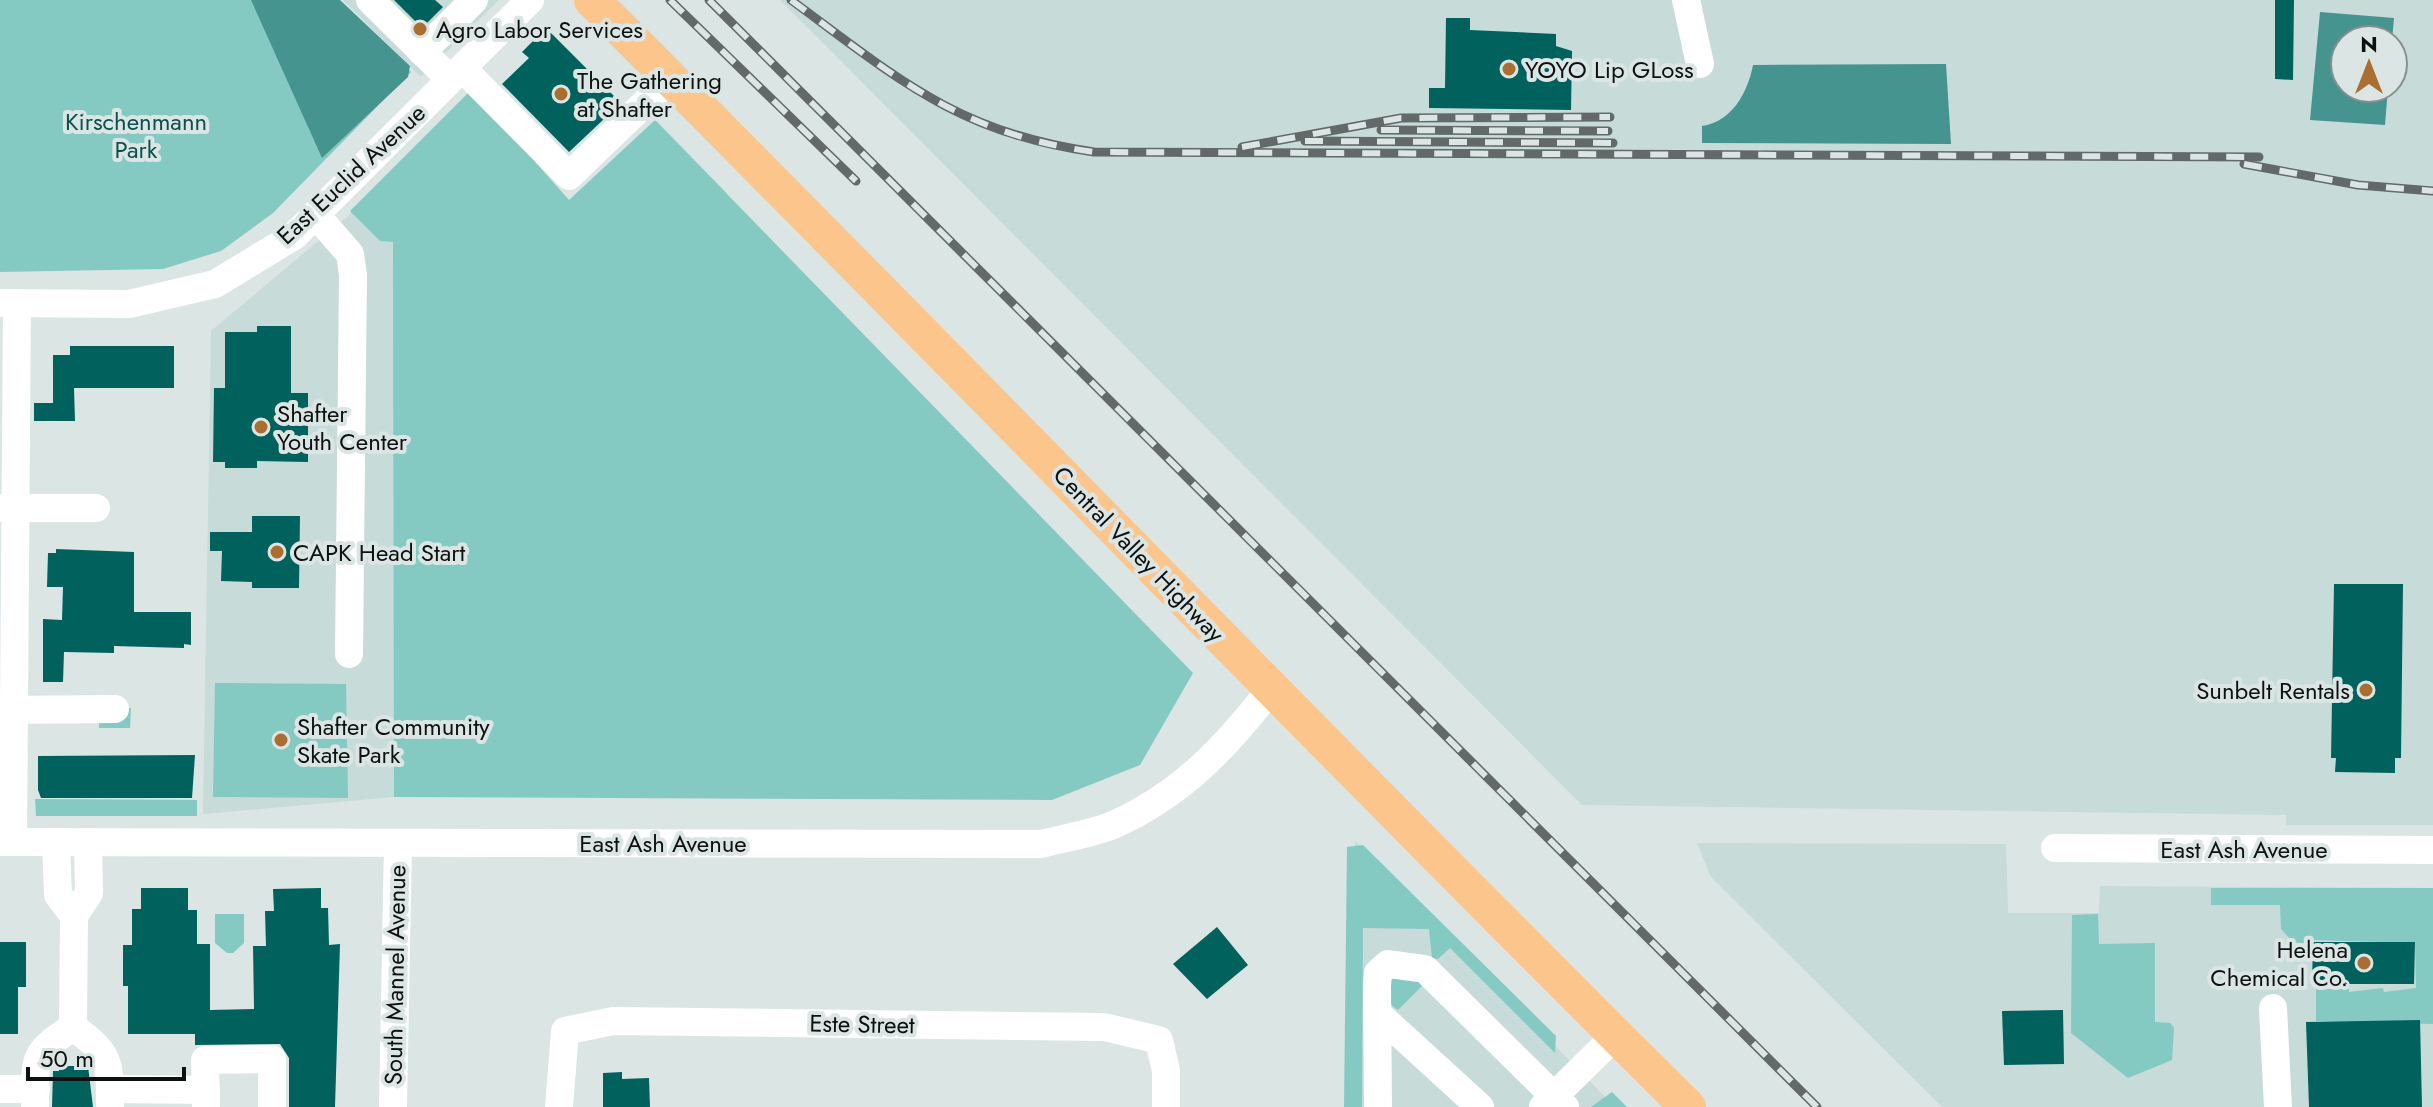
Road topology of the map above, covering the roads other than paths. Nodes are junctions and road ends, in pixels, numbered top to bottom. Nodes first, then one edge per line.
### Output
1 (370, 0) edge
2 (474, 0) edge
3 (530, 0) edge
4 (592, 0) edge
5 (1686, 0) edge
6 (422, 52) junction
7 (1700, 64) dead end
8 (456, 74) junction
9 (671, 78) junction
10 (315, 214) junction
11 (8, 303) edge
12 (8, 508) edge
13 (96, 508) dead end
14 (349, 654) dead end
15 (1270, 690) junction
16 (115, 709) dead end
17 (7, 710) edge
18 (6, 842) edge
19 (56, 842) junction
20 (88, 842) junction
21 (398, 843) junction
22 (2055, 848) dead end
23 (2433, 850) edge
24 (74, 916) junction
25 (2273, 1008) dead end
26 (1377, 1013) junction
27 (73, 1027) junction
28 (1616, 1035) junction
29 (0, 1089) edge
30 (35, 1098) edge
31 (110, 1098) edge
32 (206, 1098) edge
33 (1554, 1103) edge
34 (272, 1107) edge
35 (393, 1107) edge
36 (559, 1107) edge
37 (1166, 1107) edge
38 (1378, 1107) edge
39 (1480, 1107) edge
40 (1688, 1107) edge
41 (2278, 1107) edge

1 - 6 street
2 - 6 street
3 - 8 street, East Euclid Avenue
4 - 9 main road, Central Valley Highway
5 - 7 street
6 - 8 street
8 - 9 street
8 - 10 street, East Euclid Avenue
9 - 15 main road, Central Valley Highway
10 - 11 street, East Euclid Avenue
10 - 14 street
11 - 12 street
12 - 13 street
12 - 17 street
15 - 21 street, East Ash Avenue
15 - 28 main road, Central Valley Highway
16 - 17 street
17 - 18 street
18 - 19 street, East Ash Avenue
19 - 20 street, East Ash Avenue
19 - 24 street
20 - 21 street, East Ash Avenue
20 - 24 street
21 - 35 street, South Mannel Avenue
22 - 23 street, East Ash Avenue
24 - 27 street
25 - 41 street
26 - 33 street
26 - 38 street
26 - 39 street
27 - 30 street
27 - 31 street
28 - 33 street
28 - 40 main road, Central Valley Highway
29 - 30 street
31 - 32 street
32 - 34 street
36 - 37 street, Este Street

